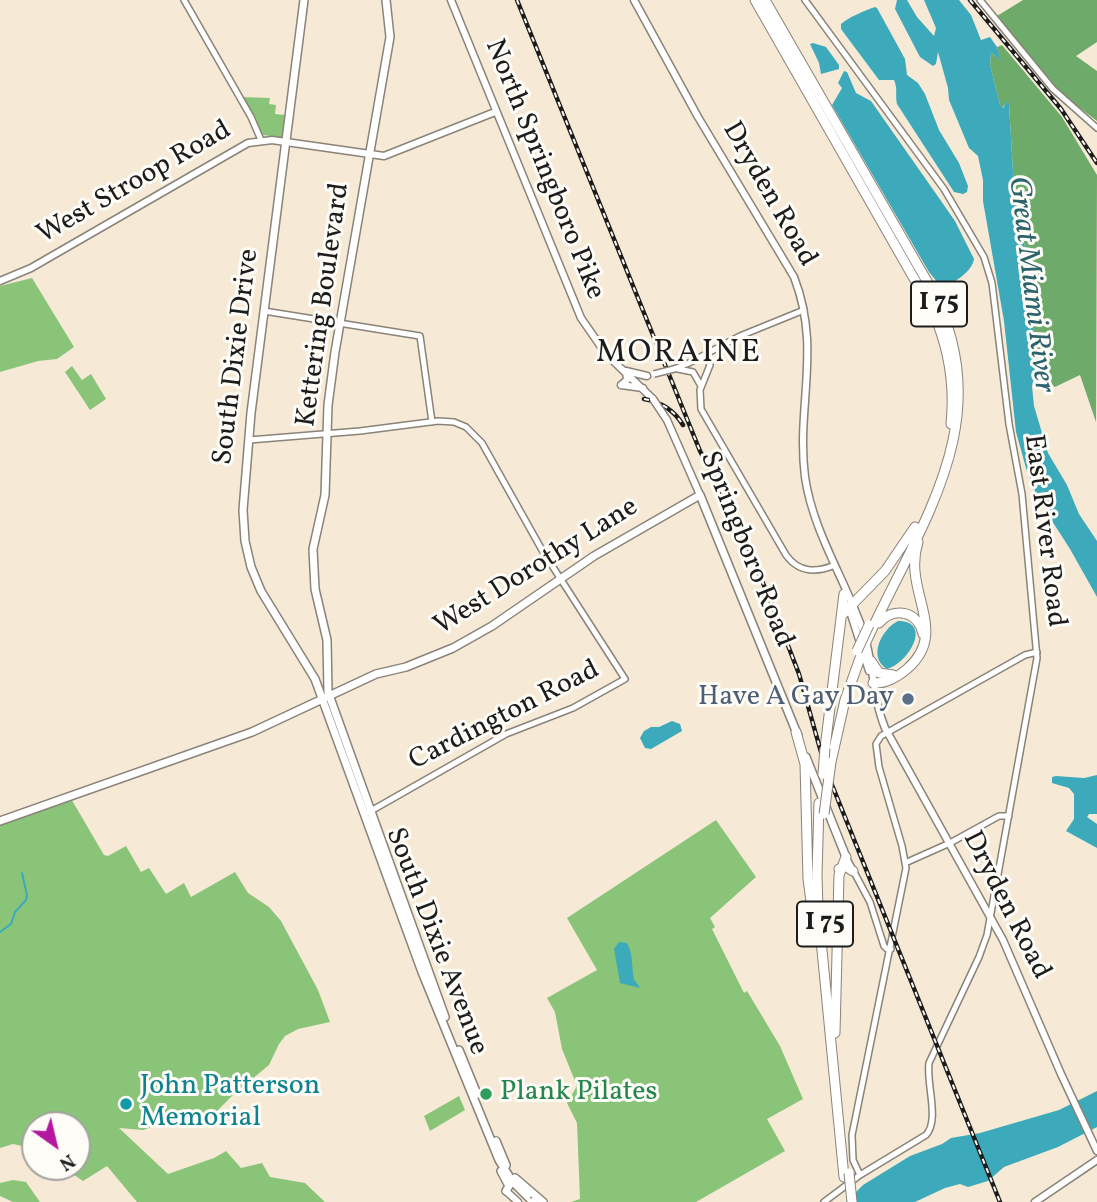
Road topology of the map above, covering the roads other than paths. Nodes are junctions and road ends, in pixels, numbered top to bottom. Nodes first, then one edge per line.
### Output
1 (184, 0) edge
2 (304, 0) edge
3 (450, 0) edge
4 (634, 0) edge
5 (755, 0) edge
6 (765, 0) edge
7 (806, 0) edge
8 (981, 0) edge
9 (387, 2) edge
10 (396, 8) dead end
11 (495, 111) junction
12 (1097, 128) edge
13 (257, 141) junction
14 (287, 142) junction
15 (369, 155) junction
16 (0, 281) edge
17 (804, 310) junction
18 (264, 312) junction
19 (339, 323) junction
20 (706, 354) junction
21 (674, 369) junction
22 (626, 371) junction
23 (651, 375) junction
24 (636, 380) junction
25 (701, 386) junction
26 (645, 389) junction
27 (432, 422) junction
28 (327, 433) junction
29 (249, 440) junction
30 (939, 487) junction
31 (700, 495) junction
32 (916, 525) junction
33 (835, 565) junction
34 (561, 578) junction
35 (848, 598) junction
36 (840, 628) junction
37 (869, 634) junction
38 (1037, 652) junction
39 (859, 654) junction
40 (871, 661) junction
41 (895, 675) junction
42 (314, 679) junction
43 (327, 681) junction
44 (873, 683) junction
45 (328, 698) junction
46 (796, 732) junction
47 (888, 733) junction
48 (826, 750) junction
49 (345, 752) junction
50 (356, 776) junction
51 (819, 777) junction
52 (354, 786) junction
53 (806, 788) junction
54 (360, 796) junction
55 (368, 813) junction
56 (1009, 816) junction
57 (0, 821) edge
58 (371, 833) junction
59 (950, 843) junction
60 (846, 857) junction
61 (905, 863) junction
62 (839, 869) junction
63 (853, 871) junction
64 (991, 917) junction
65 (881, 937) junction
66 (884, 946) junction
67 (891, 947) junction
68 (888, 963) junction
69 (827, 998) junction
70 (835, 1034) junction
71 (1096, 1148) edge
72 (500, 1158) junction
73 (1097, 1160) edge
74 (1097, 1166) edge
75 (1084, 1169) junction
76 (847, 1175) junction
77 (860, 1175) junction
78 (506, 1191) joint
79 (534, 1201) edge
80 (518, 1202) edge
81 (543, 1202) edge
82 (824, 1202) edge
83 (850, 1202) edge
84 (1035, 1202) edge

1 - 13 street
2 - 14 main road, South Dixie Drive
3 - 11 main road, North Springboro Pike
4 - 17 main road, Dryden Road
5 - 32 highway, I 75
6 - 30 highway, I 75
7 - 38 street, East River Road
8 - 12 street
9 - 10 main road
9 - 15 main road, Kettering Boulevard
11 - 15 main road, West Stroop Road
11 - 22 main road, North Springboro Pike
13 - 14 main road, West Stroop Road
13 - 16 main road, West Stroop Road
14 - 15 main road, West Stroop Road
14 - 18 main road, South Dixie Drive
15 - 19 main road, Kettering Boulevard
17 - 20 street
17 - 33 main road, Dryden Road
18 - 19 street
18 - 29 main road, South Dixie Drive
19 - 27 street
19 - 28 main road, Kettering Boulevard
20 - 21 street
20 - 25 street
21 - 23 street, bridge
21 - 25 street
22 - 23 main road
22 - 24 main road, North Springboro Pike
22 - 26 main road
23 - 24 street
24 - 26 main road, Springboro Road
25 - 33 street
26 - 31 main road, Springboro Road, bridge
27 - 28 street
27 - 34 street
28 - 29 street
28 - 43 main road, Kettering Boulevard
29 - 42 main road, South Dixie Drive
30 - 37 highway, I 75
30 - 44 highway
31 - 34 main road, West Dorothy Lane
31 - 46 main road, Springboro Road
32 - 35 highway
32 - 37 highway, I 75
33 - 35 main road, Dryden Road
34 - 45 main road, West Dorothy Lane
34 - 55 street, Cardington Road
35 - 36 highway
35 - 36 highway
35 - 40 main road, Dryden Road
35 - 44 main road, Dryden Road
36 - 48 highway
37 - 39 highway, I 75, bridge
37 - 39 highway, I 75, bridge
37 - 41 highway
38 - 47 street
38 - 56 street, East River Road
39 - 48 highway, I 75
39 - 70 highway, I 75, bridge
40 - 41 highway
40 - 44 main road, Dryden Road
41 - 44 highway
42 - 43 main road
42 - 45 main road, South Dixie Drive
43 - 45 main road
44 - 47 main road, Dryden Road
45 - 49 main road, South Dixie Avenue
45 - 49 main road
45 - 57 main road, West Dorothy Lane
46 - 51 main road, Springboro Road
46 - 53 highway
47 - 59 main road, Dryden Road
47 - 61 street
48 - 51 highway, I 75, bridge
49 - 50 main road, South Dixie Avenue
49 - 52 main road, South Dixie Avenue
50 - 52 main road
50 - 54 main road, South Dixie Avenue
51 - 53 highway
51 - 60 main road, Springboro Road
51 - 69 highway, I 75
52 - 54 main road, South Dixie Avenue
53 - 69 highway
54 - 55 main road, South Dixie Avenue
54 - 58 main road, South Dixie Avenue
55 - 58 main road
55 - 72 main road, South Dixie Avenue
56 - 59 street
56 - 64 street, East River Road
58 - 72 main road, South Dixie Avenue
59 - 61 street
59 - 64 main road, Dryden Road
60 - 62 highway
60 - 63 street, Springboro Road
61 - 67 street
62 - 63 highway
62 - 70 highway
63 - 65 street, Springboro Road
64 - 71 main road, Dryden Road
64 - 77 street, East River Road
65 - 66 street, Springboro Road
65 - 67 street
66 - 67 street
66 - 68 street, Springboro Road
67 - 68 street
68 - 77 street
69 - 76 highway, I 75
70 - 76 highway, I 75
72 - 78 main road
72 - 79 main road, South Dixie Avenue
73 - 75 main road
74 - 75 main road
75 - 84 main road
76 - 83 highway, I 75, bridge
77 - 82 street
78 - 80 main road
79 - 81 main road, South Dixie Avenue

